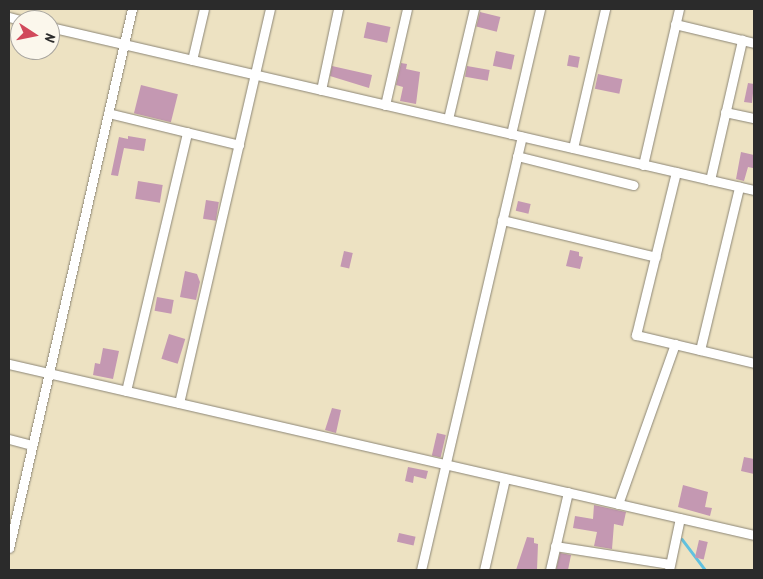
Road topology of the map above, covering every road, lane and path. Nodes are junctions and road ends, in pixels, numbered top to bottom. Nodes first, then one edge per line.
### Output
1 (132, 9) edge
2 (204, 9) edge
3 (270, 9) edge
4 (338, 9) edge
5 (407, 9) edge
6 (474, 9) edge
7 (540, 9) edge
8 (605, 9) edge
9 (679, 9) edge
10 (675, 24) junction
11 (60, 29) edge
12 (742, 40) junction
13 (754, 43) edge
14 (124, 44) junction
15 (192, 60) junction
16 (254, 74) junction
17 (320, 90) junction
18 (385, 105) junction
19 (725, 112) junction
20 (108, 113) junction
21 (754, 118) edge
22 (448, 120) junction
23 (187, 132) junction
24 (511, 134) junction
25 (522, 136) junction
26 (238, 145) junction
27 (573, 148) junction
28 (517, 156) junction
29 (643, 165) junction
30 (676, 172) junction
31 (710, 180) junction
32 (633, 184) dead end
33 (739, 187) junction
34 (754, 190) edge
35 (502, 220) junction
36 (656, 257) junction
37 (675, 344) junction
38 (700, 350) junction
39 (754, 363) edge
40 (9, 364) edge
41 (49, 373) junction
42 (126, 391) junction
43 (179, 403) junction
44 (9, 439) edge
45 (32, 445) junction
46 (445, 464) junction
47 (505, 478) junction
48 (568, 492) junction
49 (618, 504) junction
50 (680, 518) junction
51 (754, 535) edge
52 (9, 546) edge
53 (555, 546) junction
54 (669, 567) edge
55 (420, 570) edge
56 (484, 570) edge
57 (550, 570) edge

1 - 14 street
2 - 15 street
3 - 16 street
4 - 17 street
5 - 18 street
6 - 22 street
7 - 24 street
8 - 27 street
9 - 10 street
10 - 12 street
10 - 29 street
11 - 14 street
12 - 13 street
12 - 19 street
14 - 15 street
14 - 20 street
15 - 16 street
16 - 17 street
16 - 26 street
17 - 18 street
18 - 22 street
19 - 21 street
19 - 31 street
20 - 23 street
20 - 41 street
22 - 24 street
23 - 26 street
23 - 42 street
24 - 25 street
25 - 27 street
25 - 28 street
26 - 43 street
27 - 29 street
28 - 32 street
28 - 35 street
29 - 30 street
30 - 31 street
30 - 36 street
31 - 33 street
33 - 34 street
33 - 38 street
35 - 36 street
35 - 46 street
36 - 37 street
37 - 38 street
37 - 49 street
38 - 39 street
40 - 41 street
41 - 42 street
41 - 45 street
42 - 43 street
43 - 46 street
44 - 45 street
45 - 52 street
46 - 47 street
46 - 55 street
47 - 48 street
47 - 56 street
48 - 49 street
48 - 53 street
49 - 50 street
50 - 51 street
50 - 54 street
53 - 54 street
53 - 57 street

